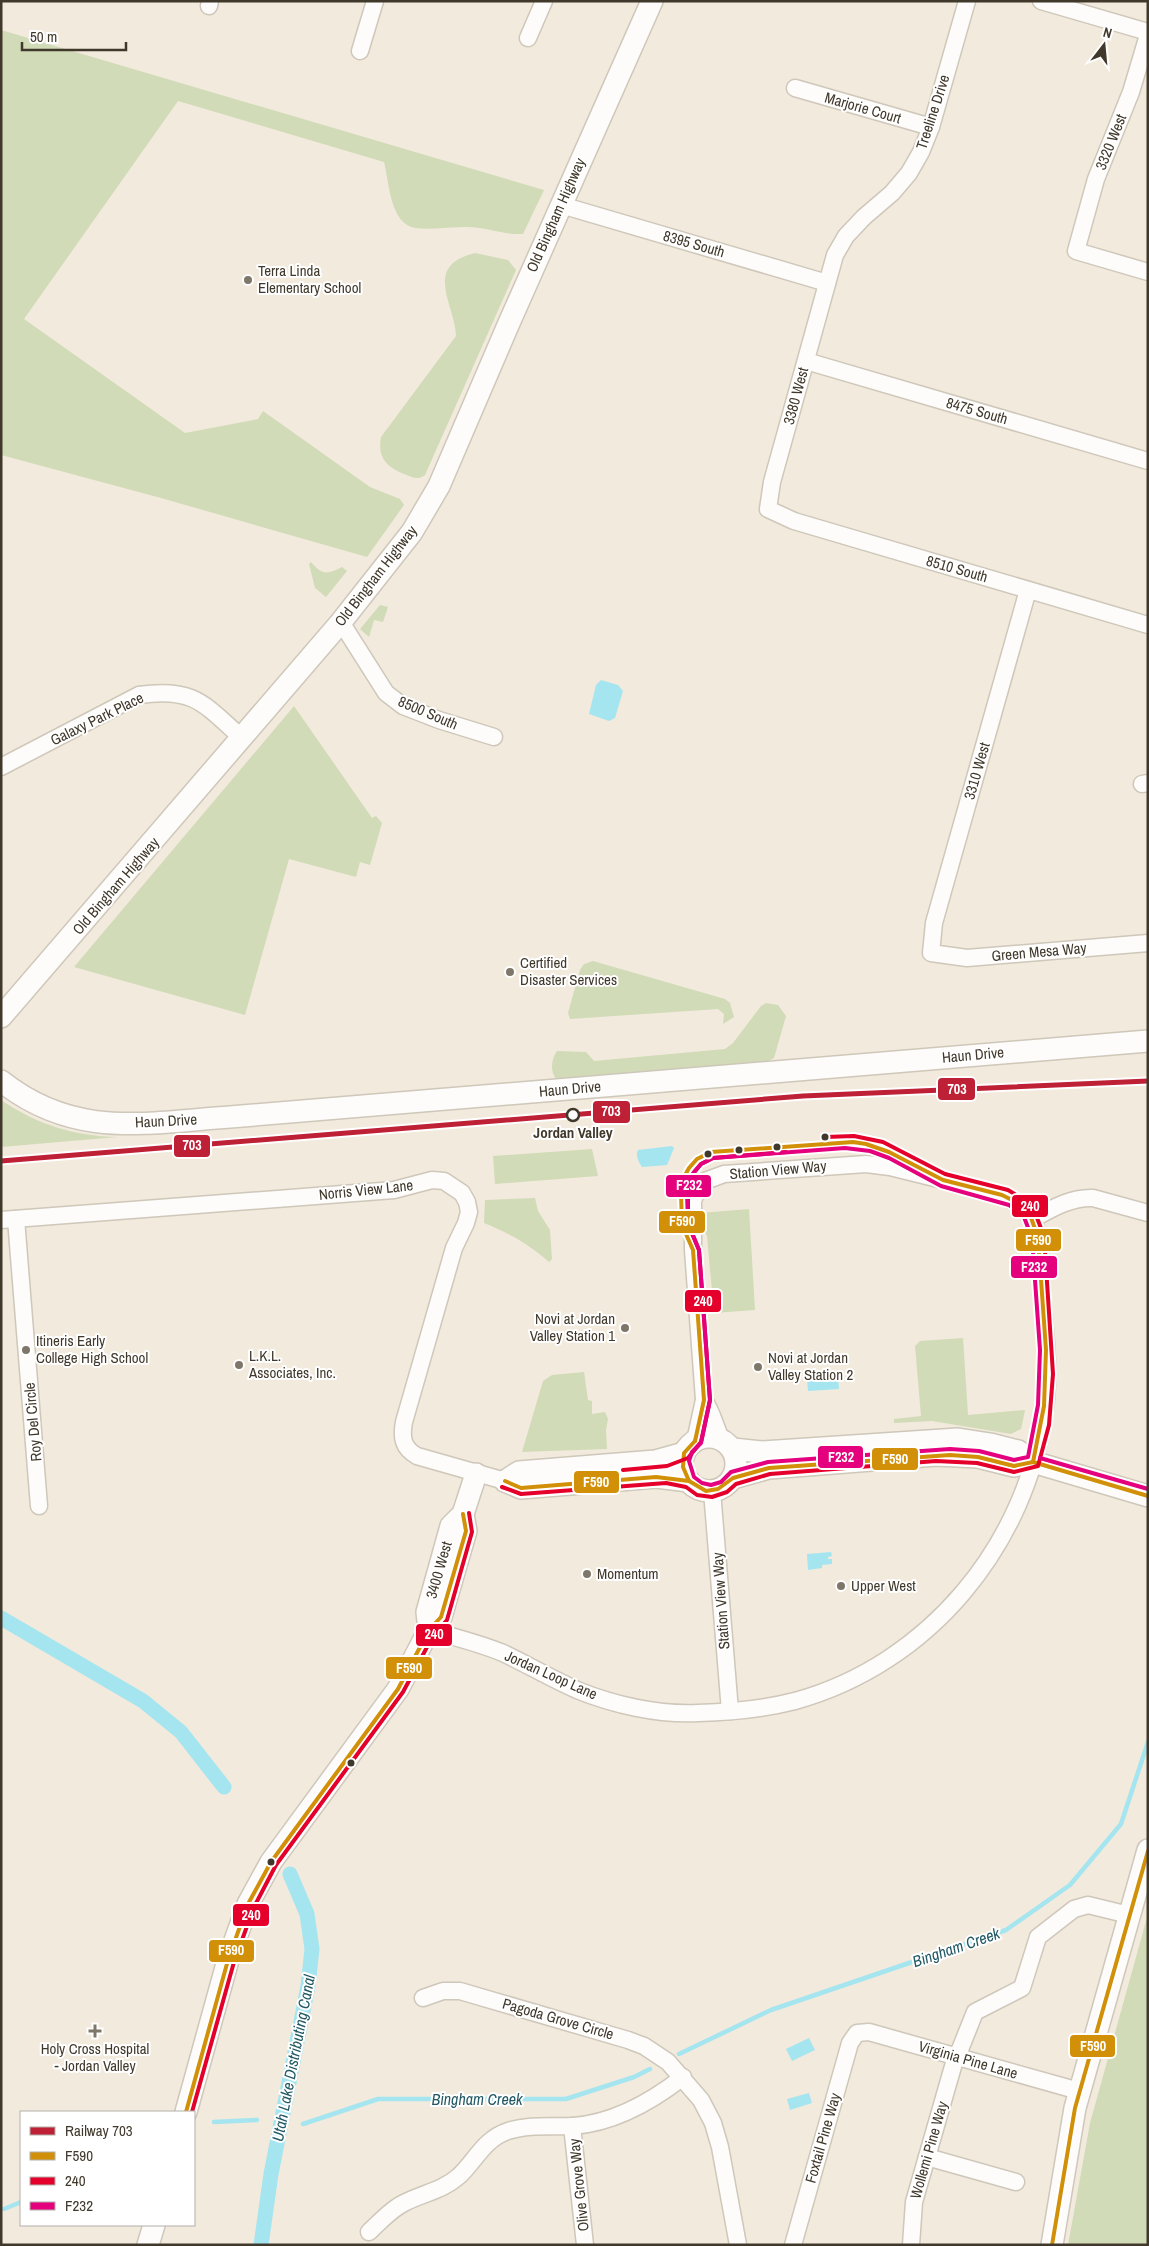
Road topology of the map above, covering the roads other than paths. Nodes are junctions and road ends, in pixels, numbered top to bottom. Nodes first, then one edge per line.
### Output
1 (375, 1) edge
2 (544, 1) edge
3 (652, 1) edge
4 (967, 1) edge
5 (1041, 1) edge
6 (1148, 33) edge
7 (528, 38) dead end
8 (360, 52) dead end
9 (795, 88) dead end
10 (931, 127) junction
11 (561, 205) junction
12 (1148, 272) edge
13 (827, 283) junction
14 (806, 361) junction
15 (1148, 461) edge
16 (768, 510) joint
17 (1028, 590) junction
18 (341, 622) junction
19 (1148, 625) edge
20 (494, 737) dead end
21 (242, 738) junction
22 (1, 767) edge
23 (1148, 943) edge
24 (931, 953) joint
25 (1, 1018) edge
26 (1148, 1041) edge
27 (1, 1081) edge
28 (1148, 1213) edge
29 (9, 1219) edge
30 (1032, 1219) junction
31 (704, 1400) junction
32 (727, 1444) junction
33 (690, 1447) junction
34 (1033, 1462) junction
35 (476, 1474) junction
36 (733, 1478) junction
37 (505, 1481) junction
38 (688, 1481) junction
39 (712, 1490) junction
40 (1148, 1496) edge
41 (40, 1506) dead end
42 (429, 1630) junction
43 (730, 1711) junction
44 (1148, 1850) edge
45 (1144, 1881) edge
46 (1129, 1916) junction
47 (423, 1998) dead end
48 (857, 2034) joint
49 (957, 2057) junction
50 (683, 2077) junction
51 (1079, 2092) junction
52 (186, 2111) edge
53 (572, 2126) junction
54 (927, 2157) junction
55 (1016, 2182) dead end
56 (154, 2226) edge
57 (369, 2232) dead end
58 (148, 2245) edge
59 (585, 2245) edge
60 (738, 2245) edge
61 (793, 2245) edge
62 (911, 2245) edge
63 (1052, 2245) edge

1 - 8 street
2 - 7 street
3 - 11 street, Old Bingham Highway
4 - 10 street, Treeline Drive
5 - 6 street
6 - 12 street, 3320 West
9 - 10 street, Marjorie Court
10 - 13 street, Treeline Drive
11 - 13 street, 8395 South
11 - 18 street, Old Bingham Highway
13 - 14 street, 3380 West
14 - 15 street, 8475 South
14 - 16 street, 3380 West
16 - 17 street, 8510 South
17 - 19 street, 8510 South
17 - 24 street, 3310 West
18 - 20 street, 8500 South
18 - 21 street, Old Bingham Highway
21 - 22 street, Galaxy Park Place
21 - 25 street, Old Bingham Highway
23 - 24 street, Green Mesa Way
26 - 27 street, Haun Drive
28 - 30 street
29 - 35 street, Norris View Lane
29 - 41 street, Roy Del Circle
30 - 31 street, Station View Way
30 - 34 street, Jordan Loop Lane
31 - 32 street, Station View Way
31 - 33 street, Station View Way
32 - 33 street
32 - 34 street
32 - 36 street
33 - 37 street
33 - 38 street
34 - 36 street
34 - 40 street
34 - 43 street, Jordan Loop Lane
35 - 37 street
35 - 42 street, 3400 West
36 - 39 street
37 - 38 street
38 - 39 street
39 - 43 street, Station View Way
42 - 43 street, Jordan Loop Lane
42 - 52 street, 3400 West
44 - 45 street
45 - 46 street
46 - 49 street, Wollemi Pine Way
46 - 51 street
47 - 50 street, Pagoda Grove Circle
48 - 49 street, Virginia Pine Lane
48 - 61 street, Foxtail Pine Way
49 - 51 street, Virginia Pine Lane
49 - 54 street, Wollemi Pine Way
50 - 53 street
50 - 60 street, Pagoda Grove Circle
51 - 63 street
53 - 57 street
53 - 59 street, Olive Grove Way
54 - 55 street
54 - 62 street, Wollemi Pine Way
56 - 58 street

